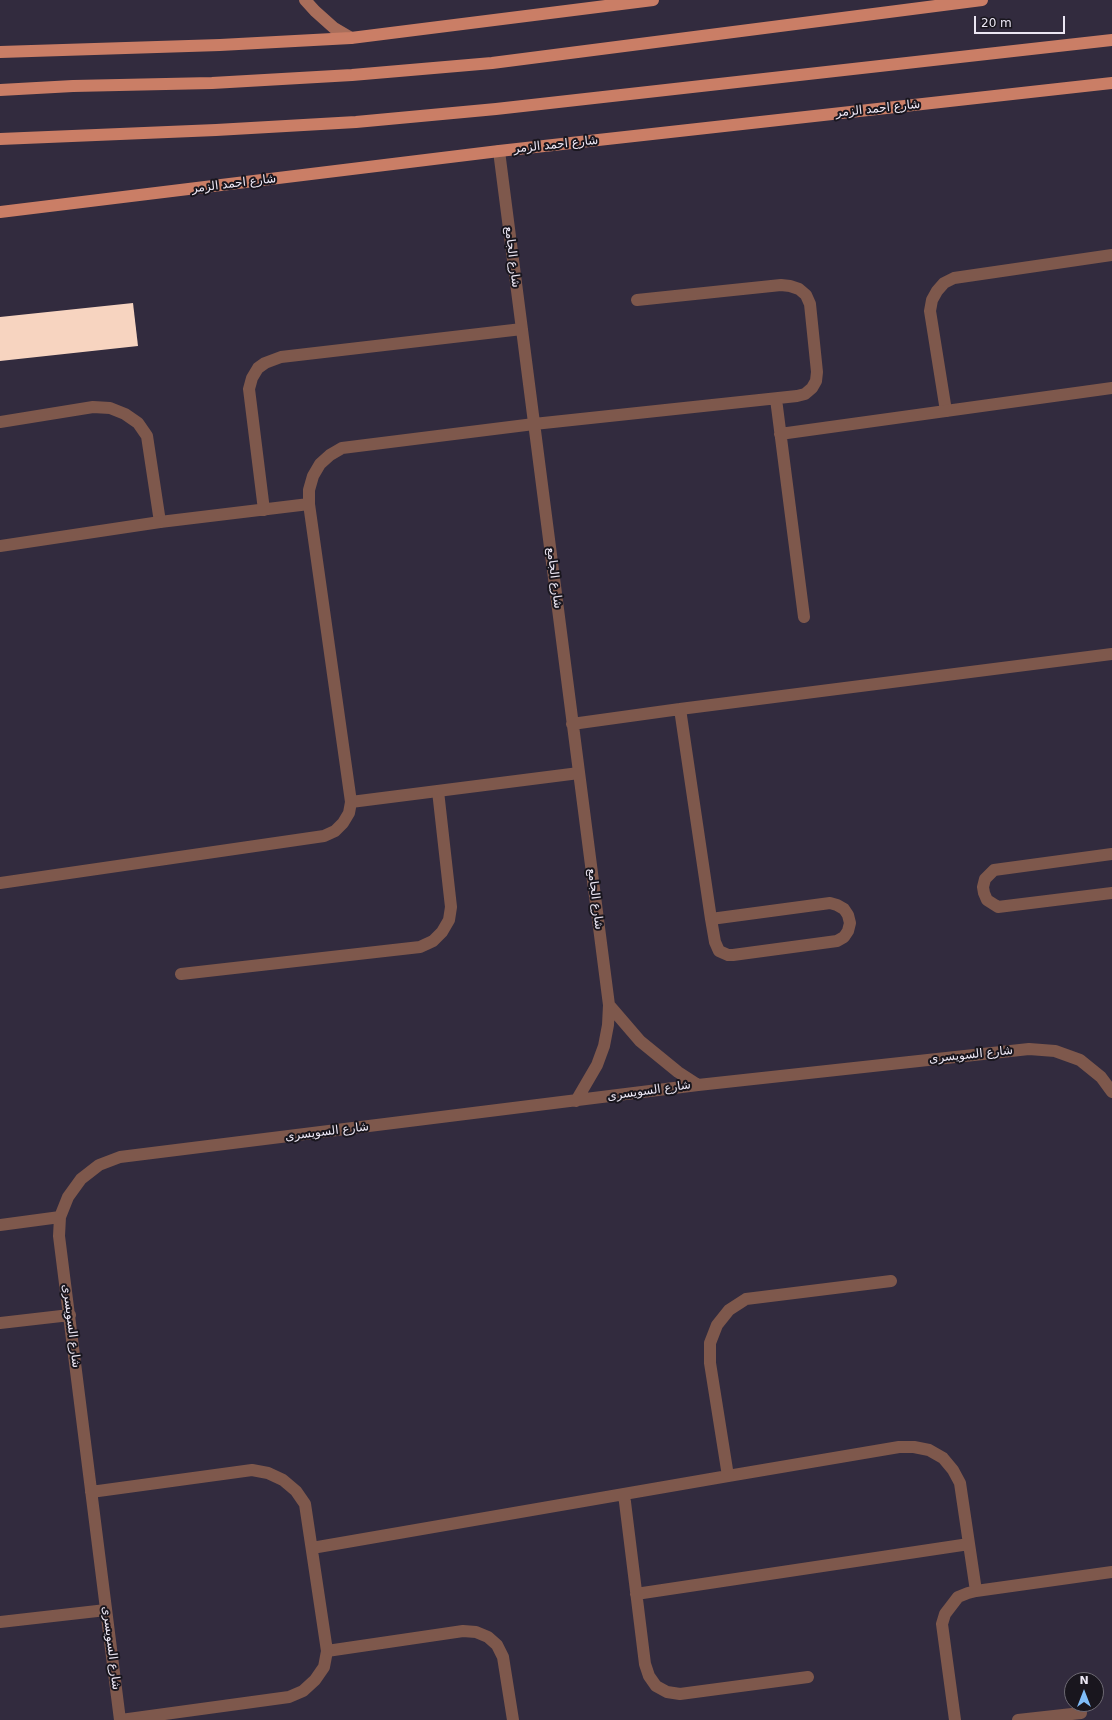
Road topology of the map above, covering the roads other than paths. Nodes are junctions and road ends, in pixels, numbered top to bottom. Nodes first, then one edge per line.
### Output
1 (305, 0) edge
2 (653, 0) edge
3 (982, 0) edge
4 (351, 38) junction
5 (1112, 40) edge
6 (0, 52) edge
7 (1112, 83) edge
8 (0, 90) edge
9 (0, 138) edge
10 (499, 151) junction
11 (0, 212) edge
12 (1112, 255) edge
13 (637, 300) dead end
14 (522, 329) junction
15 (1112, 388) edge
16 (776, 398) junction
17 (946, 411) junction
18 (0, 422) edge
19 (534, 424) junction
20 (780, 434) junction
21 (309, 504) junction
22 (264, 510) junction
23 (160, 522) junction
24 (0, 546) edge
25 (804, 617) dead end
26 (1112, 654) edge
27 (680, 709) junction
28 (572, 724) junction
29 (579, 773) junction
30 (438, 791) junction
31 (351, 802) junction
32 (1112, 854) edge
33 (0, 883) edge
34 (1112, 893) edge
35 (711, 919) junction
36 (181, 974) dead end
37 (609, 1005) junction
38 (698, 1085) junction
39 (1112, 1092) edge
40 (576, 1101) junction
41 (60, 1218) junction
42 (0, 1226) edge
43 (891, 1281) dead end
44 (70, 1315) junction
45 (0, 1323) edge
46 (728, 1476) junction
47 (91, 1492) junction
48 (624, 1494) junction
49 (969, 1544) junction
50 (312, 1548) junction
51 (1112, 1572) edge
52 (976, 1591) junction
53 (636, 1594) junction
54 (106, 1610) junction
55 (0, 1622) edge
56 (327, 1651) junction
57 (808, 1677) dead end
58 (1081, 1713) dead end
59 (121, 1720) edge
60 (513, 1720) edge
61 (955, 1720) edge
62 (1018, 1720) edge

1 - 4 street
2 - 4 main road
3 - 8 main road
4 - 6 main road
5 - 9 main road
7 - 10 main road, شارع احمد الزمر
10 - 11 main road, شارع احمد الزمر
10 - 14 street, شارع الجامع
12 - 17 street
13 - 16 street
14 - 19 street, شارع الجامع
14 - 22 street
15 - 17 street
16 - 19 street
16 - 20 street
17 - 20 street
18 - 23 street
19 - 21 street
19 - 28 street, شارع الجامع
20 - 25 street
21 - 22 street
21 - 31 street
22 - 23 street
23 - 24 street
26 - 27 street
27 - 28 street
27 - 35 street
28 - 29 street, شارع الجامع
29 - 30 street
29 - 37 street, شارع الجامع
30 - 31 street
30 - 36 street
31 - 33 street
32 - 34 street
35 - 35 street
37 - 38 street
37 - 40 street, شارع الجامع
38 - 39 street, شارع السويسرى
38 - 40 street, شارع السويسرى
40 - 41 street, شارع السويسرى
41 - 42 street
41 - 44 street, شارع السويسرى
43 - 46 street
44 - 45 street
44 - 47 street, شارع السويسرى
46 - 48 street
46 - 49 street
47 - 50 street
47 - 54 street, شارع السويسرى
48 - 50 street
48 - 53 street
49 - 52 street
49 - 53 street
50 - 56 street
51 - 52 street
52 - 61 street
53 - 57 street
54 - 55 street
54 - 59 street, شارع السويسرى
56 - 59 street
56 - 60 street
58 - 62 street

